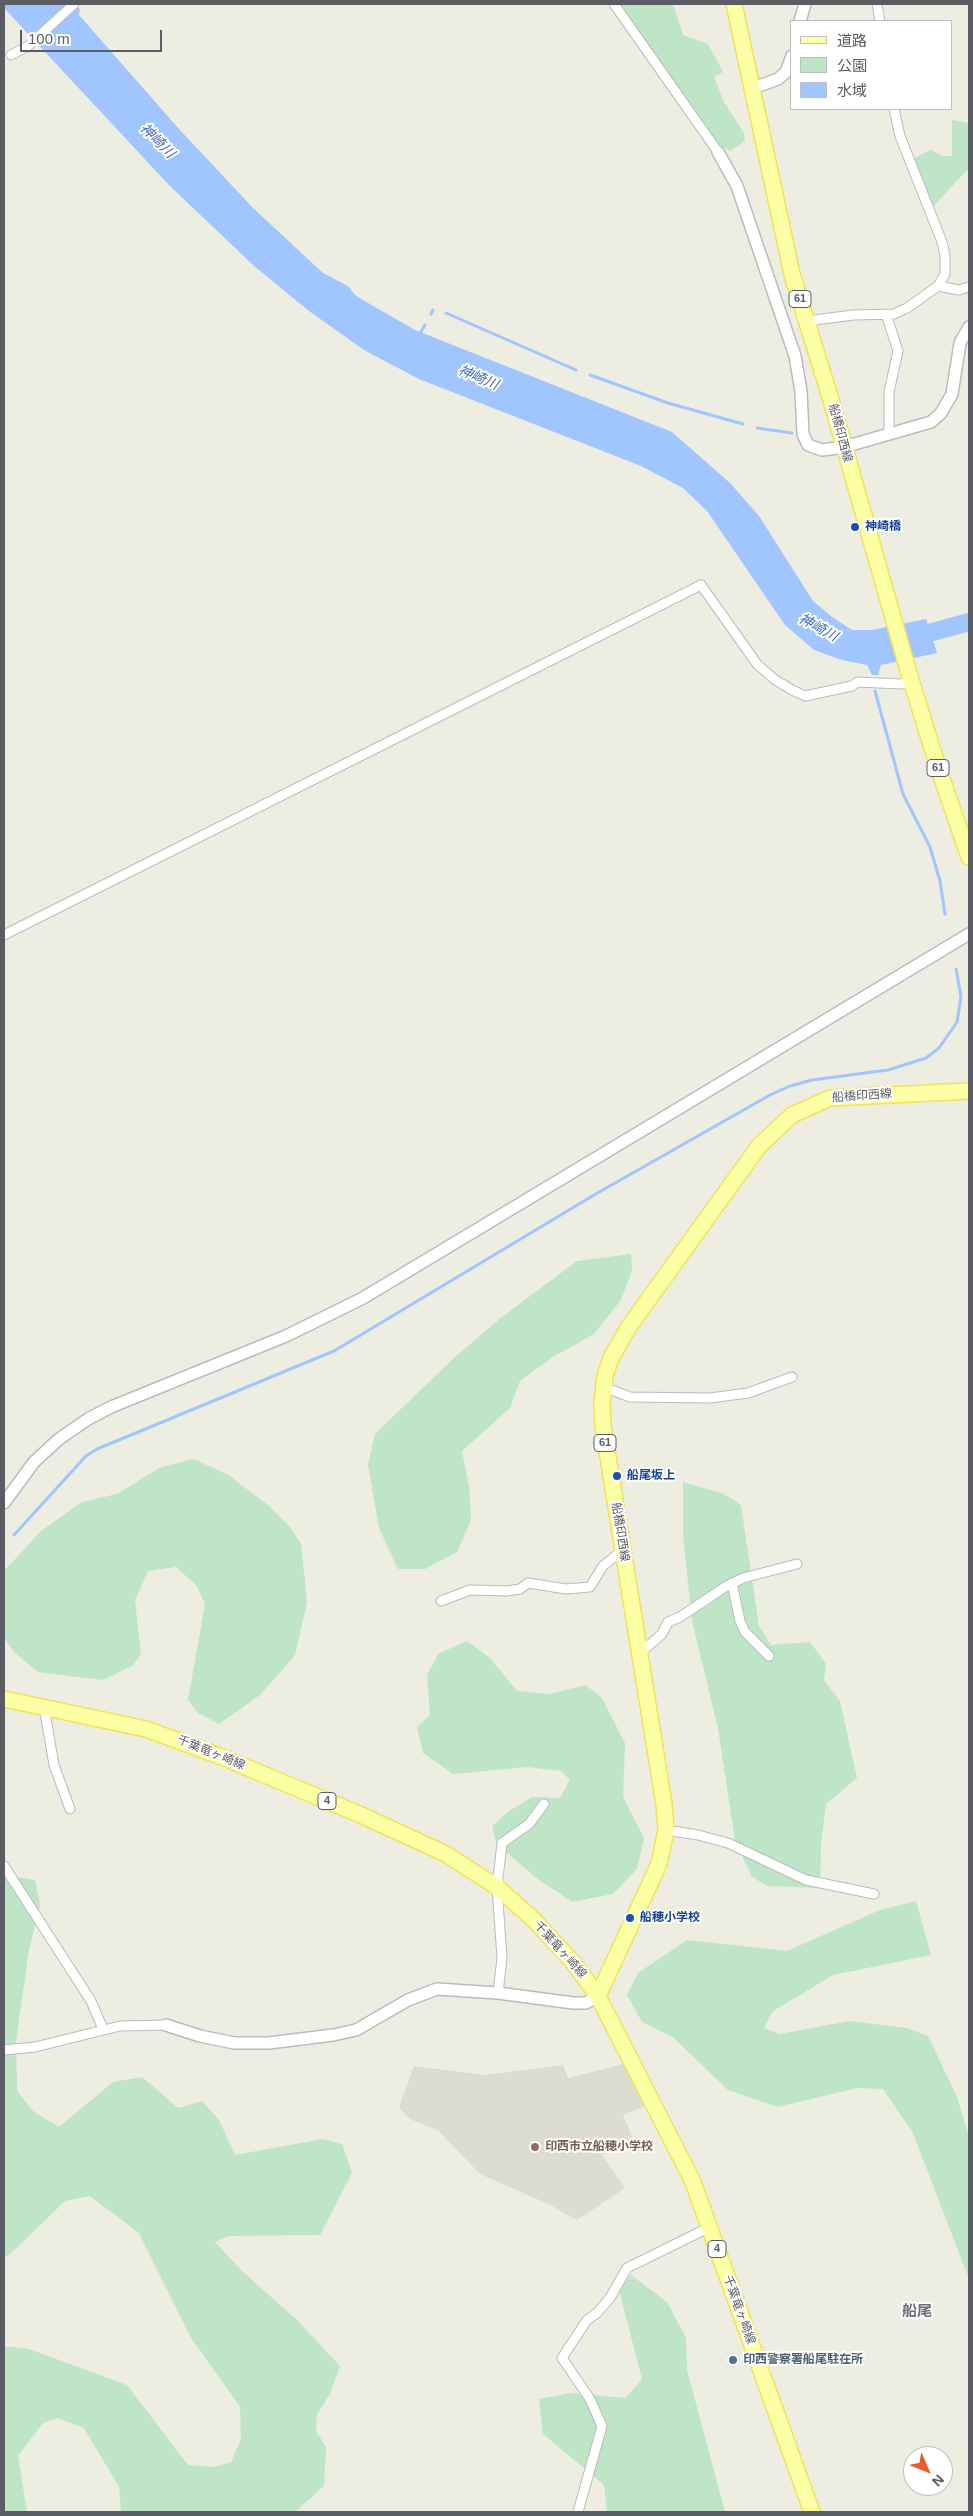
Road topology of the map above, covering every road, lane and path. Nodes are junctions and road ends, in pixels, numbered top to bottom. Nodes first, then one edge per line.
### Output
1 (74, 4) edge
2 (614, 4) edge
3 (734, 4) edge
4 (804, 4) edge
5 (877, 4) edge
6 (800, 20) edge
7 (880, 20) edge
8 (11, 54) dead end
9 (790, 61) edge
10 (753, 88) junction
11 (894, 110) edge
12 (718, 152) joint
13 (938, 286) junction
14 (969, 287) edge
15 (886, 314) junction
16 (807, 321) junction
17 (969, 327) edge
18 (889, 434) junction
19 (844, 447) junction
20 (911, 679) junction
21 (969, 857) edge
22 (4, 934) edge
23 (969, 934) edge
24 (969, 1091) edge
25 (792, 1378) dead end
26 (604, 1387) junction
27 (4, 1503) edge
28 (623, 1550) junction
29 (797, 1564) dead end
30 (732, 1583) junction
31 (442, 1601) dead end
32 (640, 1652) junction
33 (769, 1656) dead end
34 (4, 1699) edge
35 (44, 1707) junction
36 (544, 1804) dead end
37 (70, 1808) dead end
38 (666, 1830) junction
39 (4, 1866) edge
40 (497, 1887) junction
41 (874, 1894) dead end
42 (498, 1993) junction
43 (598, 1996) junction
44 (166, 2025) joint
45 (103, 2029) junction
46 (4, 2050) edge
47 (710, 2227) junction
48 (578, 2512) edge
49 (812, 2512) edge

1 - 8 street
2 - 12 street
3 - 10 main road, 船橋印西線 / 61
4 - 6 street
5 - 7 street
9 - 10 street
10 - 16 main road, 船橋印西線 / 61
11 - 13 street
12 - 19 street
13 - 14 street
13 - 15 street
15 - 16 street
15 - 18 street
16 - 19 main road, 船橋印西線 / 61
17 - 18 street
18 - 19 street
19 - 20 main road, 船橋印西線 / 61
20 - 21 main road, 船橋印西線 / 61
20 - 22 street
23 - 27 street
24 - 26 main road, 船橋印西線 / 61
25 - 26 street
26 - 28 main road, 船橋印西線 / 61
28 - 31 street
28 - 32 main road, 船橋印西線 / 61
29 - 30 street
30 - 32 street
30 - 33 street
32 - 38 main road, 船橋印西線 / 61
34 - 35 main road, 千葉竜ヶ崎線 / 4
35 - 37 street
35 - 40 main road, 千葉竜ヶ崎線 / 4
36 - 40 street
38 - 41 street
38 - 43 main road, 船橋印西線 / 61
39 - 45 street
40 - 42 street
40 - 43 main road, 千葉竜ヶ崎線 / 4
42 - 43 street
42 - 44 street
43 - 47 main road, 千葉竜ヶ崎線 / 4
44 - 45 street
45 - 46 street
47 - 48 street
47 - 49 main road, 千葉竜ヶ崎線 / 4

